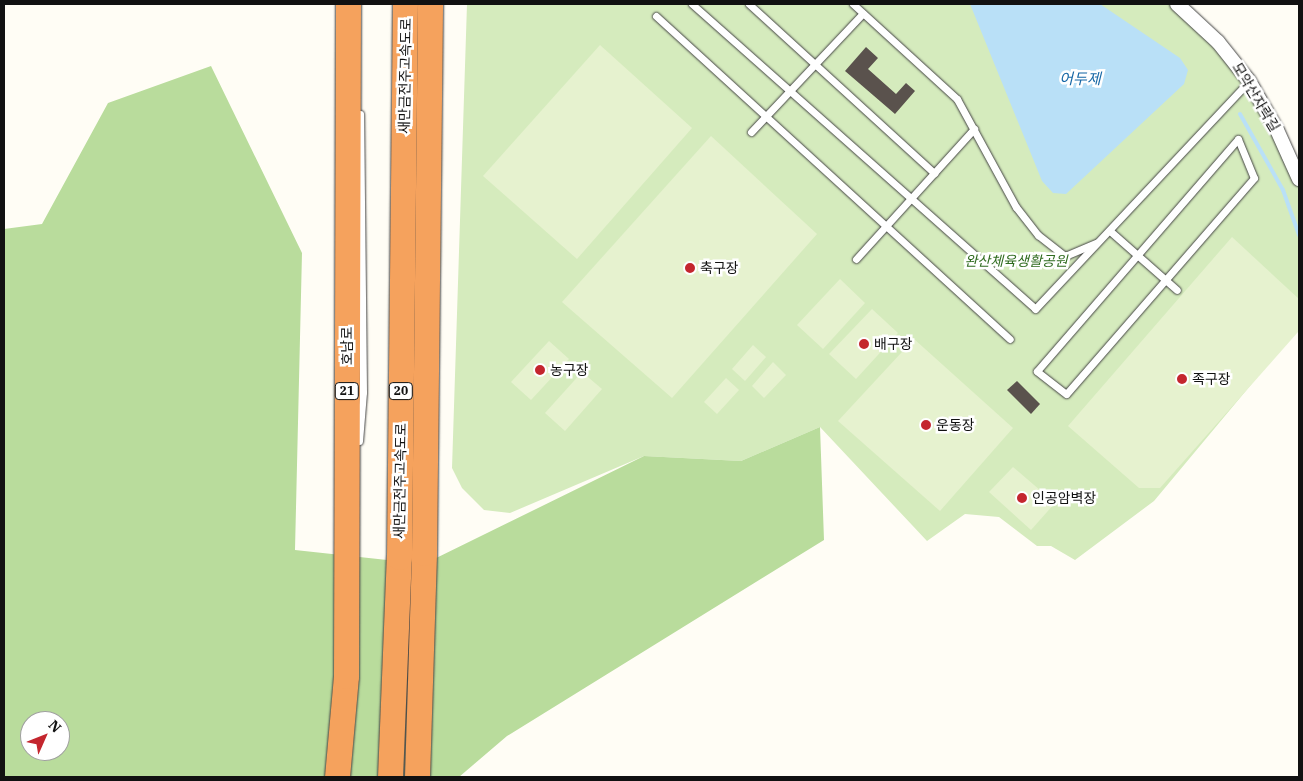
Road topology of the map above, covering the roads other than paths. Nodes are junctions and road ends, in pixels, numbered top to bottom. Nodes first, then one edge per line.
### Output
1 (338, 4) edge
2 (348, 4) edge
3 (355, 4) edge
4 (405, 4) edge
5 (430, 4) edge
6 (692, 4) edge
7 (748, 4) edge
8 (853, 4) edge
9 (1176, 4) edge
10 (864, 13) junction
11 (656, 16) dead end
12 (357, 53) dead end
13 (815, 64) junction
14 (1249, 81) junction
15 (790, 91) junction
16 (359, 102) dead end
17 (766, 116) junction
18 (974, 129) junction
19 (751, 132) dead end
20 (934, 173) junction
21 (1299, 179) edge
22 (910, 199) junction
23 (886, 226) junction
24 (1110, 231) junction
25 (1100, 241) junction
26 (1138, 255) junction
27 (856, 259) dead end
28 (1166, 279) junction
29 (1177, 290) dead end
30 (1010, 339) dead end
31 (358, 451) dead end
32 (356, 471) dead end
33 (346, 588) junction
34 (324, 777) edge
35 (337, 777) edge
36 (390, 777) edge
37 (416, 777) edge

1 - 34 highway, 호남로 / 21
2 - 33 highway, 호남로 / 21
3 - 12 lane
4 - 36 highway, 새만금전주고속도로 / 20
5 - 37 highway, 새만금전주고속도로 / 20
6 - 15 lane
7 - 13 lane
8 - 10 lane
9 - 14 street, 모악산자락길
10 - 13 lane
10 - 18 lane
11 - 17 lane
13 - 15 lane
13 - 20 lane
14 - 21 street, 모악산자락길
14 - 24 lane
15 - 17 lane
15 - 22 lane
16 - 31 lane
17 - 19 lane
17 - 23 lane
18 - 20 lane
18 - 25 lane
20 - 22 lane
22 - 23 lane
22 - 25 lane
23 - 27 lane
23 - 30 lane
24 - 25 lane
24 - 26 lane
26 - 28 lane
26 - 28 lane
26 - 28 lane
28 - 29 lane
32 - 33 lane
33 - 35 highway, 호남로 / 21

